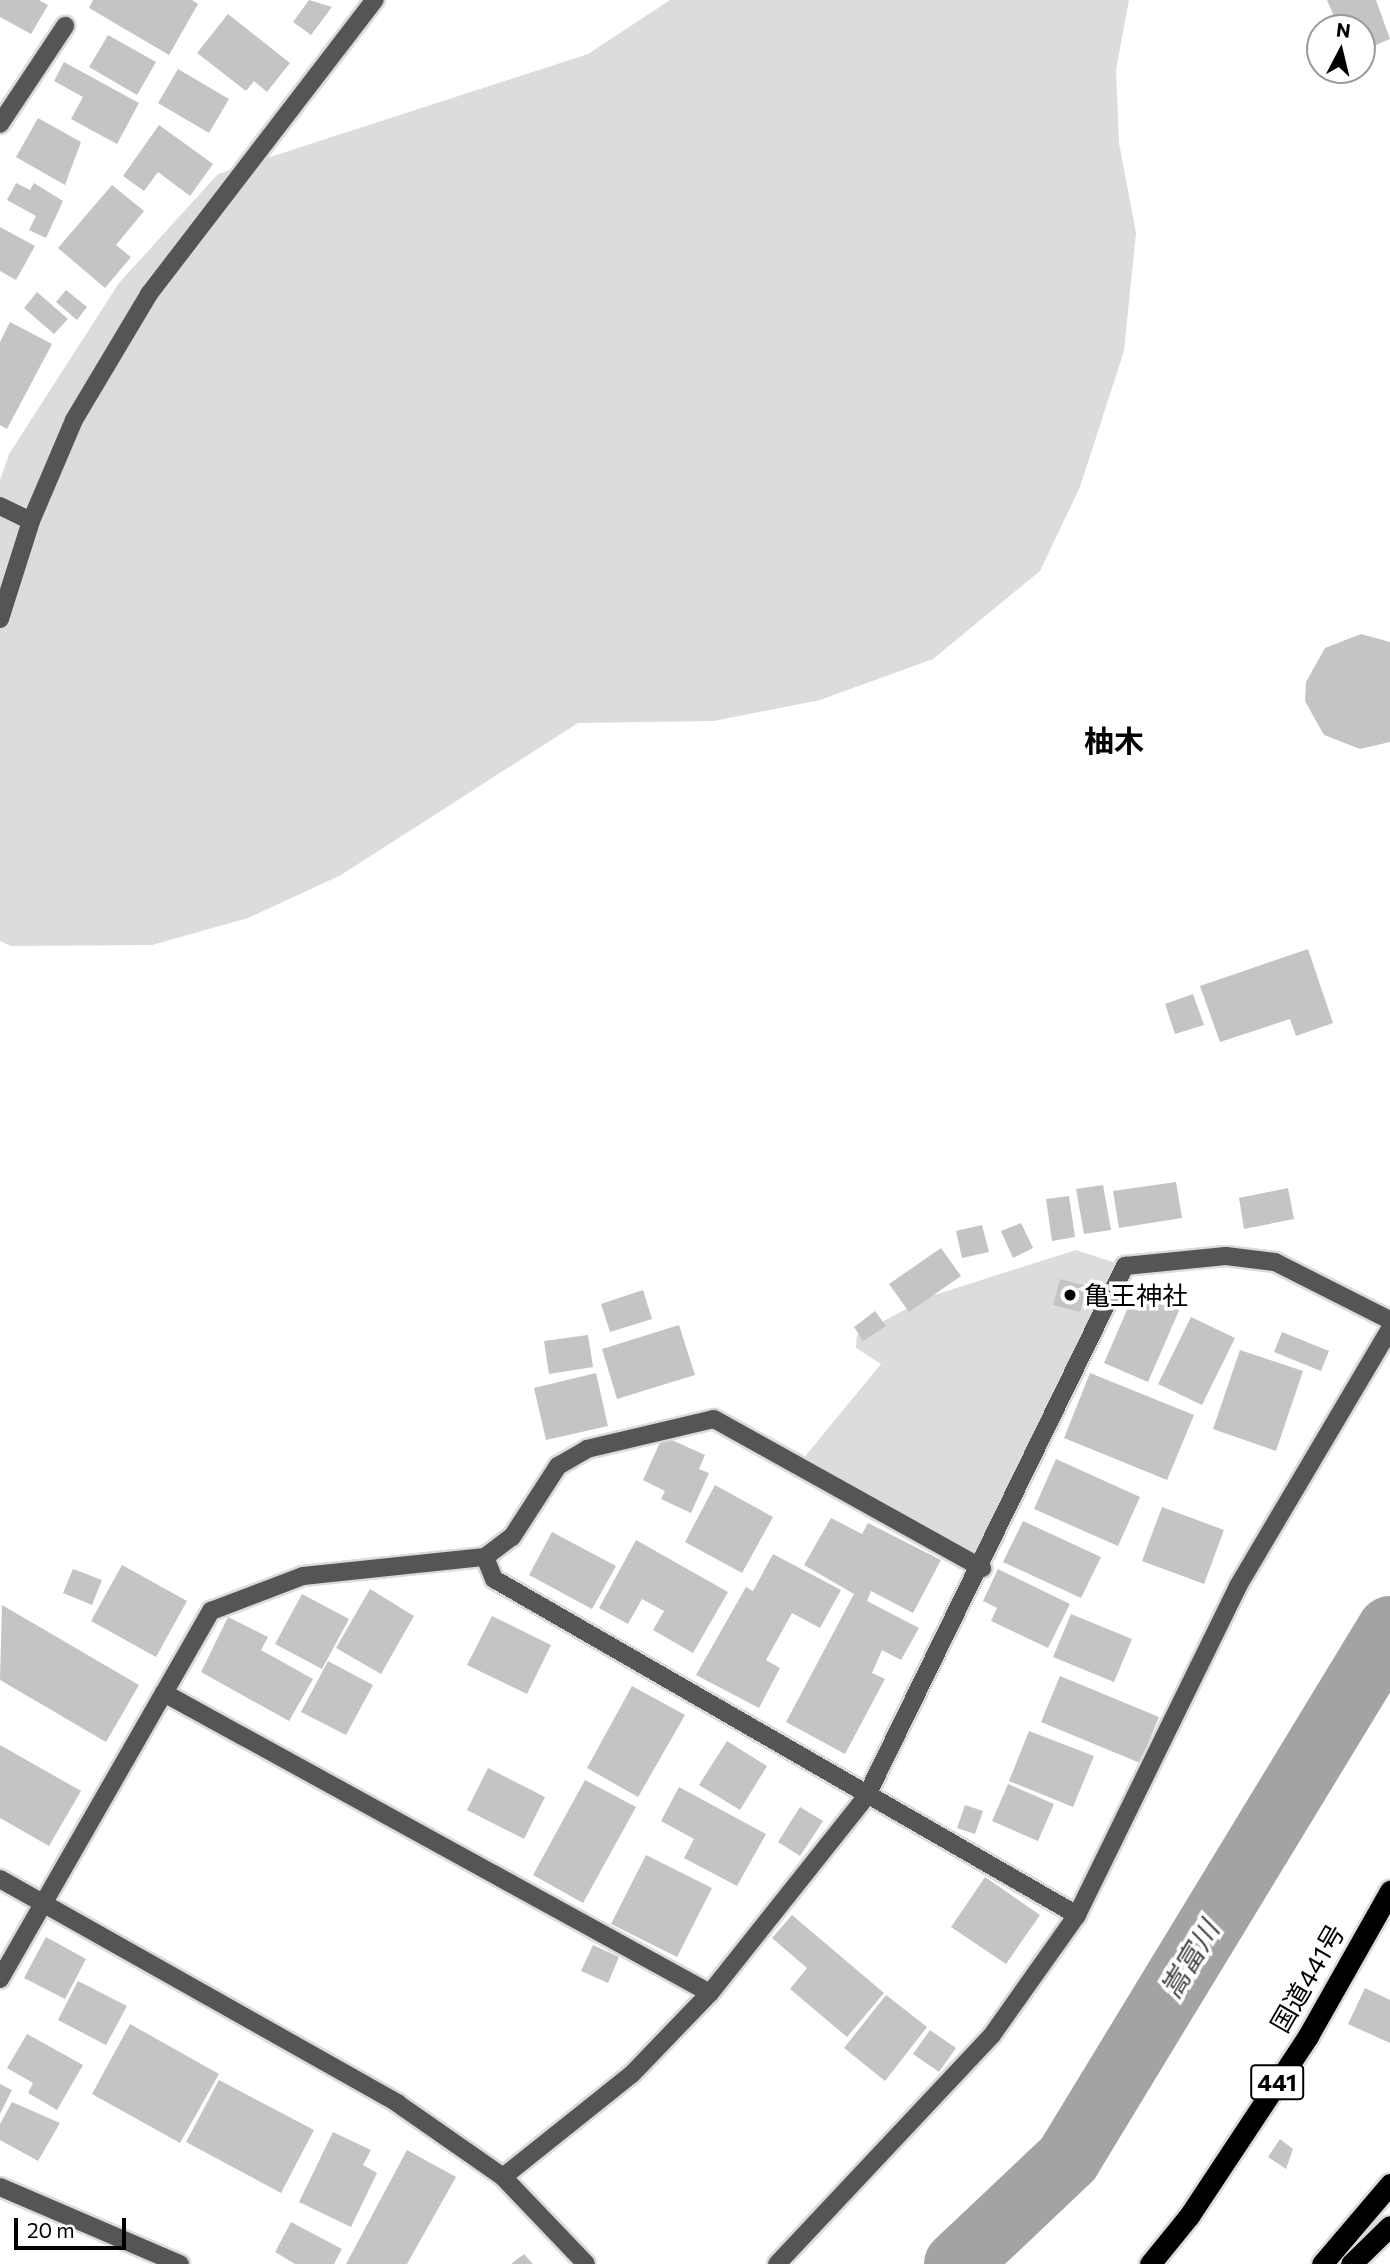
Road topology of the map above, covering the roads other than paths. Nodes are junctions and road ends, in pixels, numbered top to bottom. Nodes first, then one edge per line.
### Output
1 (375, 0) edge
2 (65, 26) dead end
3 (0, 124) edge
4 (0, 506) edge
5 (31, 521) junction
6 (0, 619) edge
7 (1390, 1320) edge
8 (1390, 1329) edge
9 (485, 1558) junction
10 (982, 1568) junction
11 (164, 1693) junction
12 (866, 1797) junction
13 (0, 1879) edge
14 (1390, 1891) edge
15 (42, 1905) junction
16 (1077, 1915) junction
17 (0, 1979) edge
18 (710, 1993) junction
19 (503, 2177) junction
20 (1390, 2184) edge
21 (0, 2187) edge
22 (1390, 2226) edge
23 (180, 2264) edge
24 (586, 2264) edge
25 (777, 2264) edge
26 (1150, 2264) edge
27 (1322, 2264) edge
28 (1351, 2264) edge

1 - 5 street
2 - 3 street
4 - 5 street
5 - 6 street
7 - 10 street
8 - 16 street
9 - 10 street
9 - 11 street
9 - 12 street
10 - 12 street
11 - 15 street
11 - 18 street
12 - 16 street
12 - 18 street
13 - 15 street
14 - 26 highway, 国道441号 / 441
15 - 17 street
15 - 19 street
16 - 25 street
18 - 19 street
19 - 24 street
20 - 27 highway
21 - 23 street
22 - 28 highway

